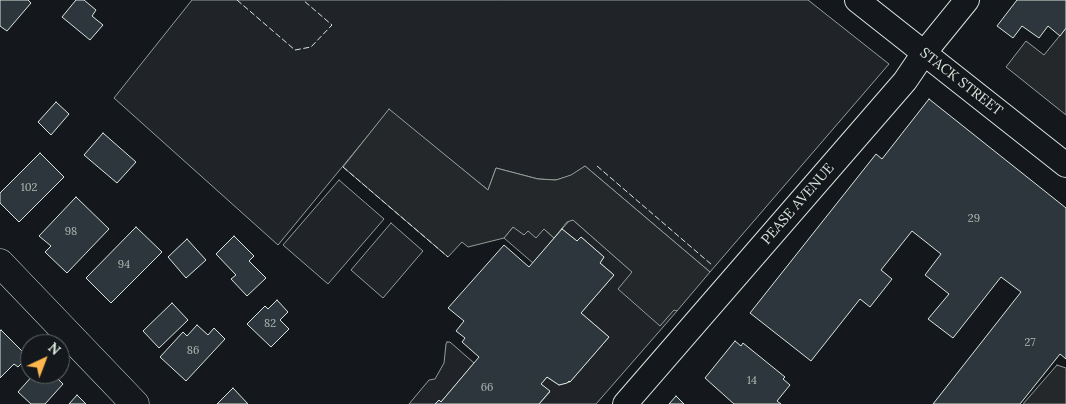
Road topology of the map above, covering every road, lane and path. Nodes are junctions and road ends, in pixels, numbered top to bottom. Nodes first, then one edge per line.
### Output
1 (857, 0) edge
2 (967, 0) edge
3 (924, 53) junction
4 (1066, 164) edge
5 (0, 263) edge
6 (135, 404) edge
7 (625, 404) edge

1 - 3 street, STACK STREET
2 - 3 street, PEASE AVENUE
3 - 4 street, STACK STREET
3 - 7 street, PEASE AVENUE
5 - 6 street

